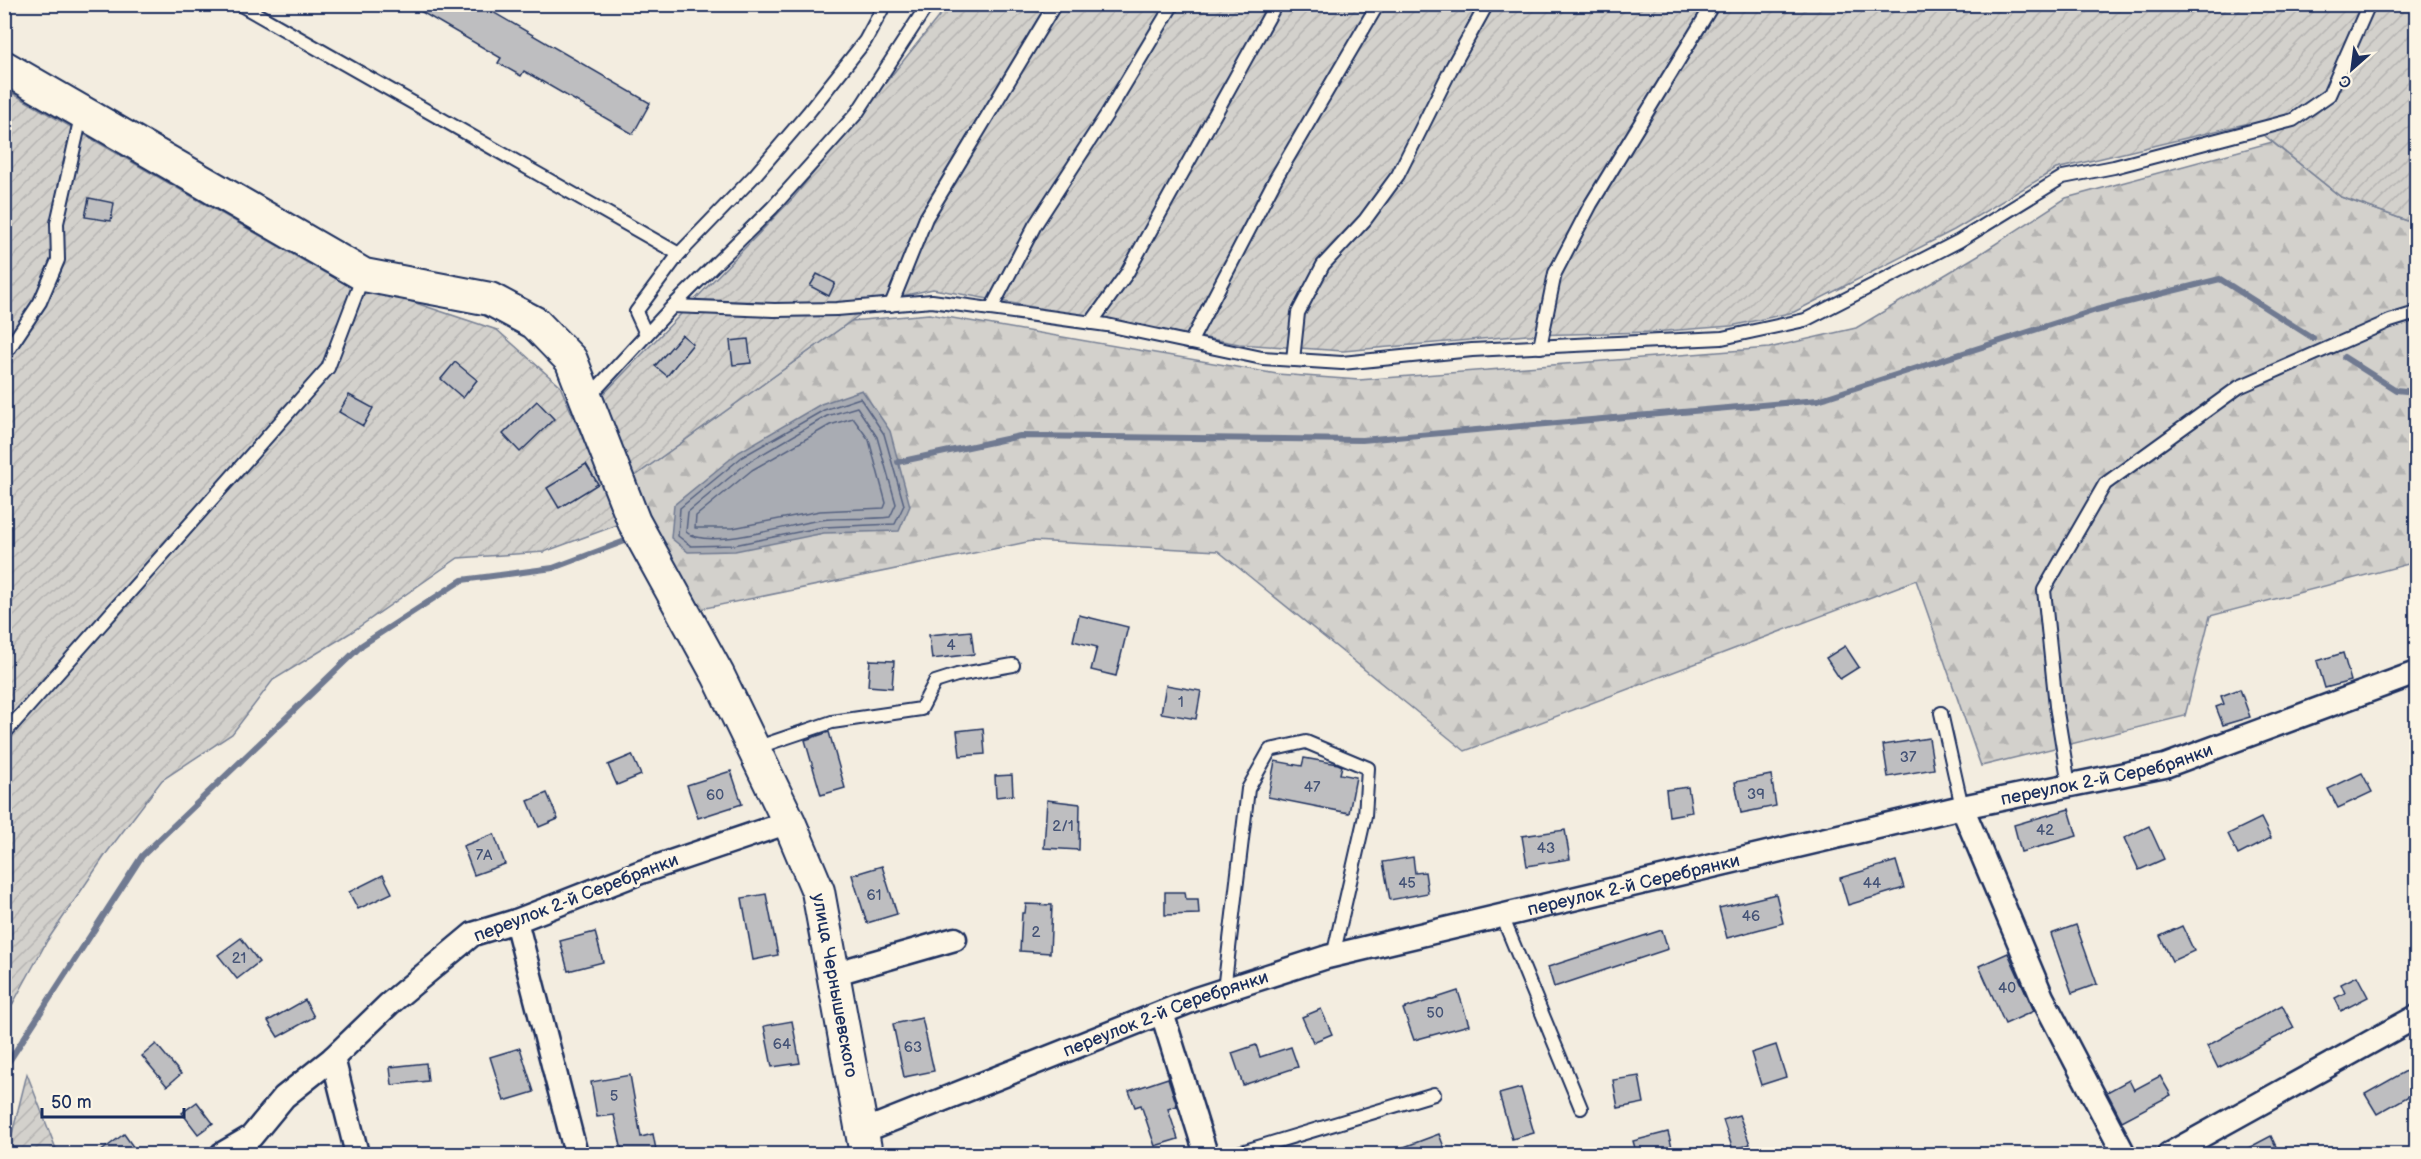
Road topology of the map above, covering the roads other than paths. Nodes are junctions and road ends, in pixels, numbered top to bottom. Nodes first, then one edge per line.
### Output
1 (239, 4) edge
2 (885, 4) edge
3 (928, 4) edge
4 (1055, 4) edge
5 (1173, 4) edge
6 (1276, 4) edge
7 (1378, 4) edge
8 (1487, 4) edge
9 (1713, 4) edge
10 (2368, 4) edge
11 (4, 67) edge
12 (82, 111) junction
13 (679, 254) junction
14 (364, 275) junction
15 (891, 305) junction
16 (673, 306) junction
17 (991, 309) junction
18 (2416, 313) edge
19 (1091, 323) junction
20 (646, 334) junction
21 (1190, 343) junction
22 (1540, 346) junction
23 (4, 356) edge
24 (1293, 360) junction
25 (587, 400) junction
26 (1013, 665) dead end
27 (2416, 673) edge
28 (1941, 713) dead end
29 (4, 734) edge
30 (754, 749) junction
31 (2069, 785) junction
32 (1962, 807) junction
33 (789, 822) junction
34 (1502, 916) junction
35 (516, 921) junction
36 (955, 939) dead end
37 (1332, 956) junction
38 (833, 974) junction
39 (1224, 990) junction
40 (1161, 1013) junction
41 (2416, 1017) edge
42 (333, 1058) junction
43 (1434, 1094) dead end
44 (1581, 1108) dead end
45 (864, 1143) edge
46 (222, 1155) edge
47 (357, 1155) edge
48 (576, 1155) edge
49 (1206, 1155) edge
50 (1235, 1155) edge
51 (2124, 1155) edge
52 (2169, 1155) edge

1 - 13 lane
2 - 13 lane
3 - 16 lane
4 - 15 lane
5 - 17 lane
6 - 19 lane
7 - 21 lane
8 - 24 lane
9 - 22 lane
10 - 22 lane
11 - 12 street, улица Чернышевского
12 - 14 street, улица Чернышевского
12 - 23 lane
13 - 20 lane
14 - 25 street, улица Чернышевского
14 - 29 lane
15 - 16 lane
15 - 17 lane
16 - 20 lane
17 - 19 lane
18 - 31 lane
19 - 21 lane
20 - 25 lane
21 - 24 lane
22 - 24 lane
25 - 30 street, улица Чернышевского
26 - 30 lane
27 - 31 street, переулок 2-й Серебрянки
28 - 32 lane
30 - 33 street, улица Чернышевского
31 - 32 street, переулок 2-й Серебрянки
32 - 34 street, переулок 2-й Серебрянки
32 - 51 street
33 - 35 street, переулок 2-й Серебрянки
33 - 38 street, улица Чернышевского
34 - 37 street, переулок 2-й Серебрянки
34 - 44 lane
35 - 42 street, переулок 2-й Серебрянки
35 - 48 street
36 - 38 street
37 - 39 street, переулок 2-й Серебрянки
37 - 39 lane
38 - 45 street, улица Чернышевского
39 - 40 street, переулок 2-й Серебрянки
40 - 45 street, переулок 2-й Серебрянки
40 - 49 street
41 - 52 street
42 - 46 street, переулок 2-й Серебрянки
42 - 47 street
43 - 50 lane

